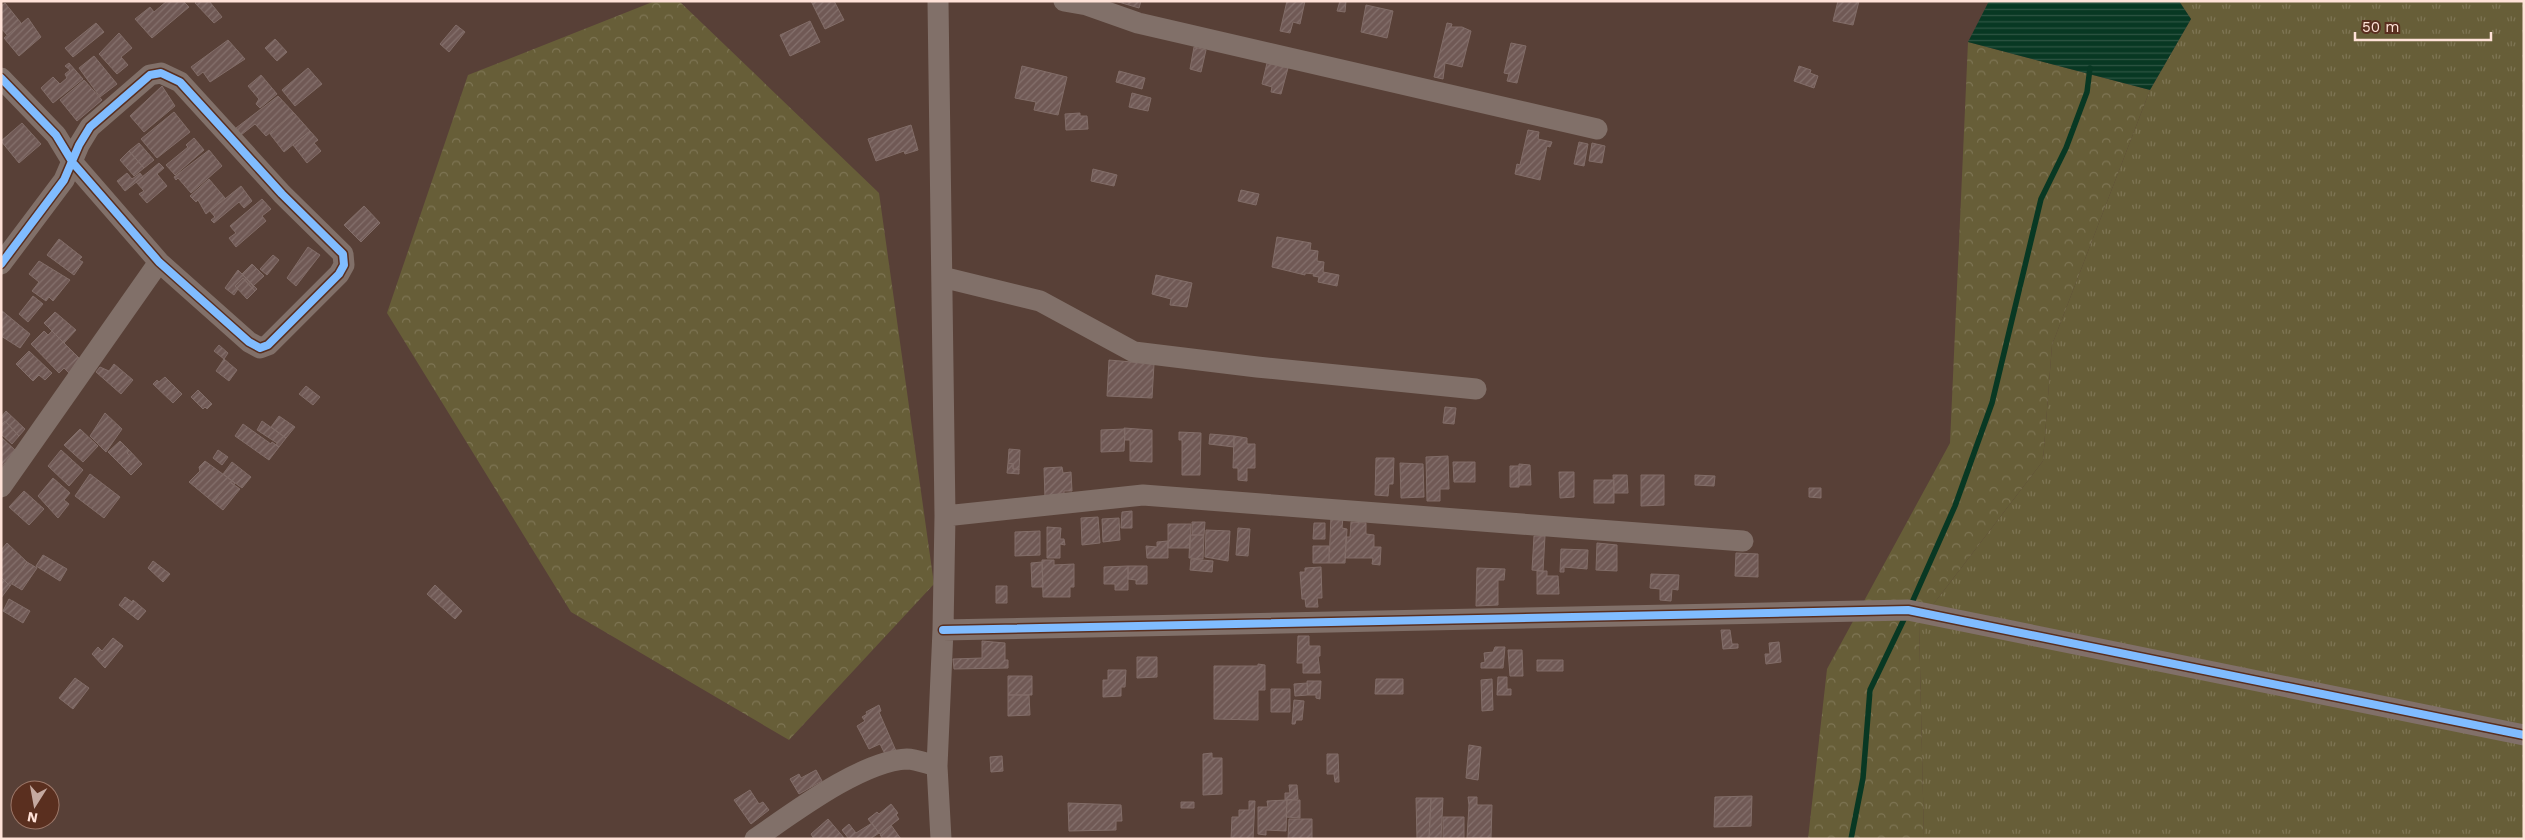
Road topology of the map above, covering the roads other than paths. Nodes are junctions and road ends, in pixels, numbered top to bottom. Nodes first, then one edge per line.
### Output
1 (938, 1) edge
2 (1064, 1) edge
3 (1086, 3) edge
4 (1, 78) edge
5 (1596, 129) dead end
6 (73, 163) junction
7 (159, 262) junction
8 (1, 264) edge
9 (942, 277) junction
10 (1476, 389) dead end
11 (1, 487) edge
12 (945, 516) junction
13 (1743, 541) dead end
14 (943, 630) junction
15 (2524, 735) edge
16 (937, 766) junction
17 (755, 839) edge
18 (941, 839) edge

1 - 9 street
2 - 3 street
3 - 5 street
4 - 6 street
6 - 7 street
6 - 7 street
6 - 8 street
7 - 11 street
9 - 10 street
9 - 12 street
12 - 13 street
12 - 14 street
14 - 15 street
14 - 16 street
16 - 17 street
16 - 18 street

